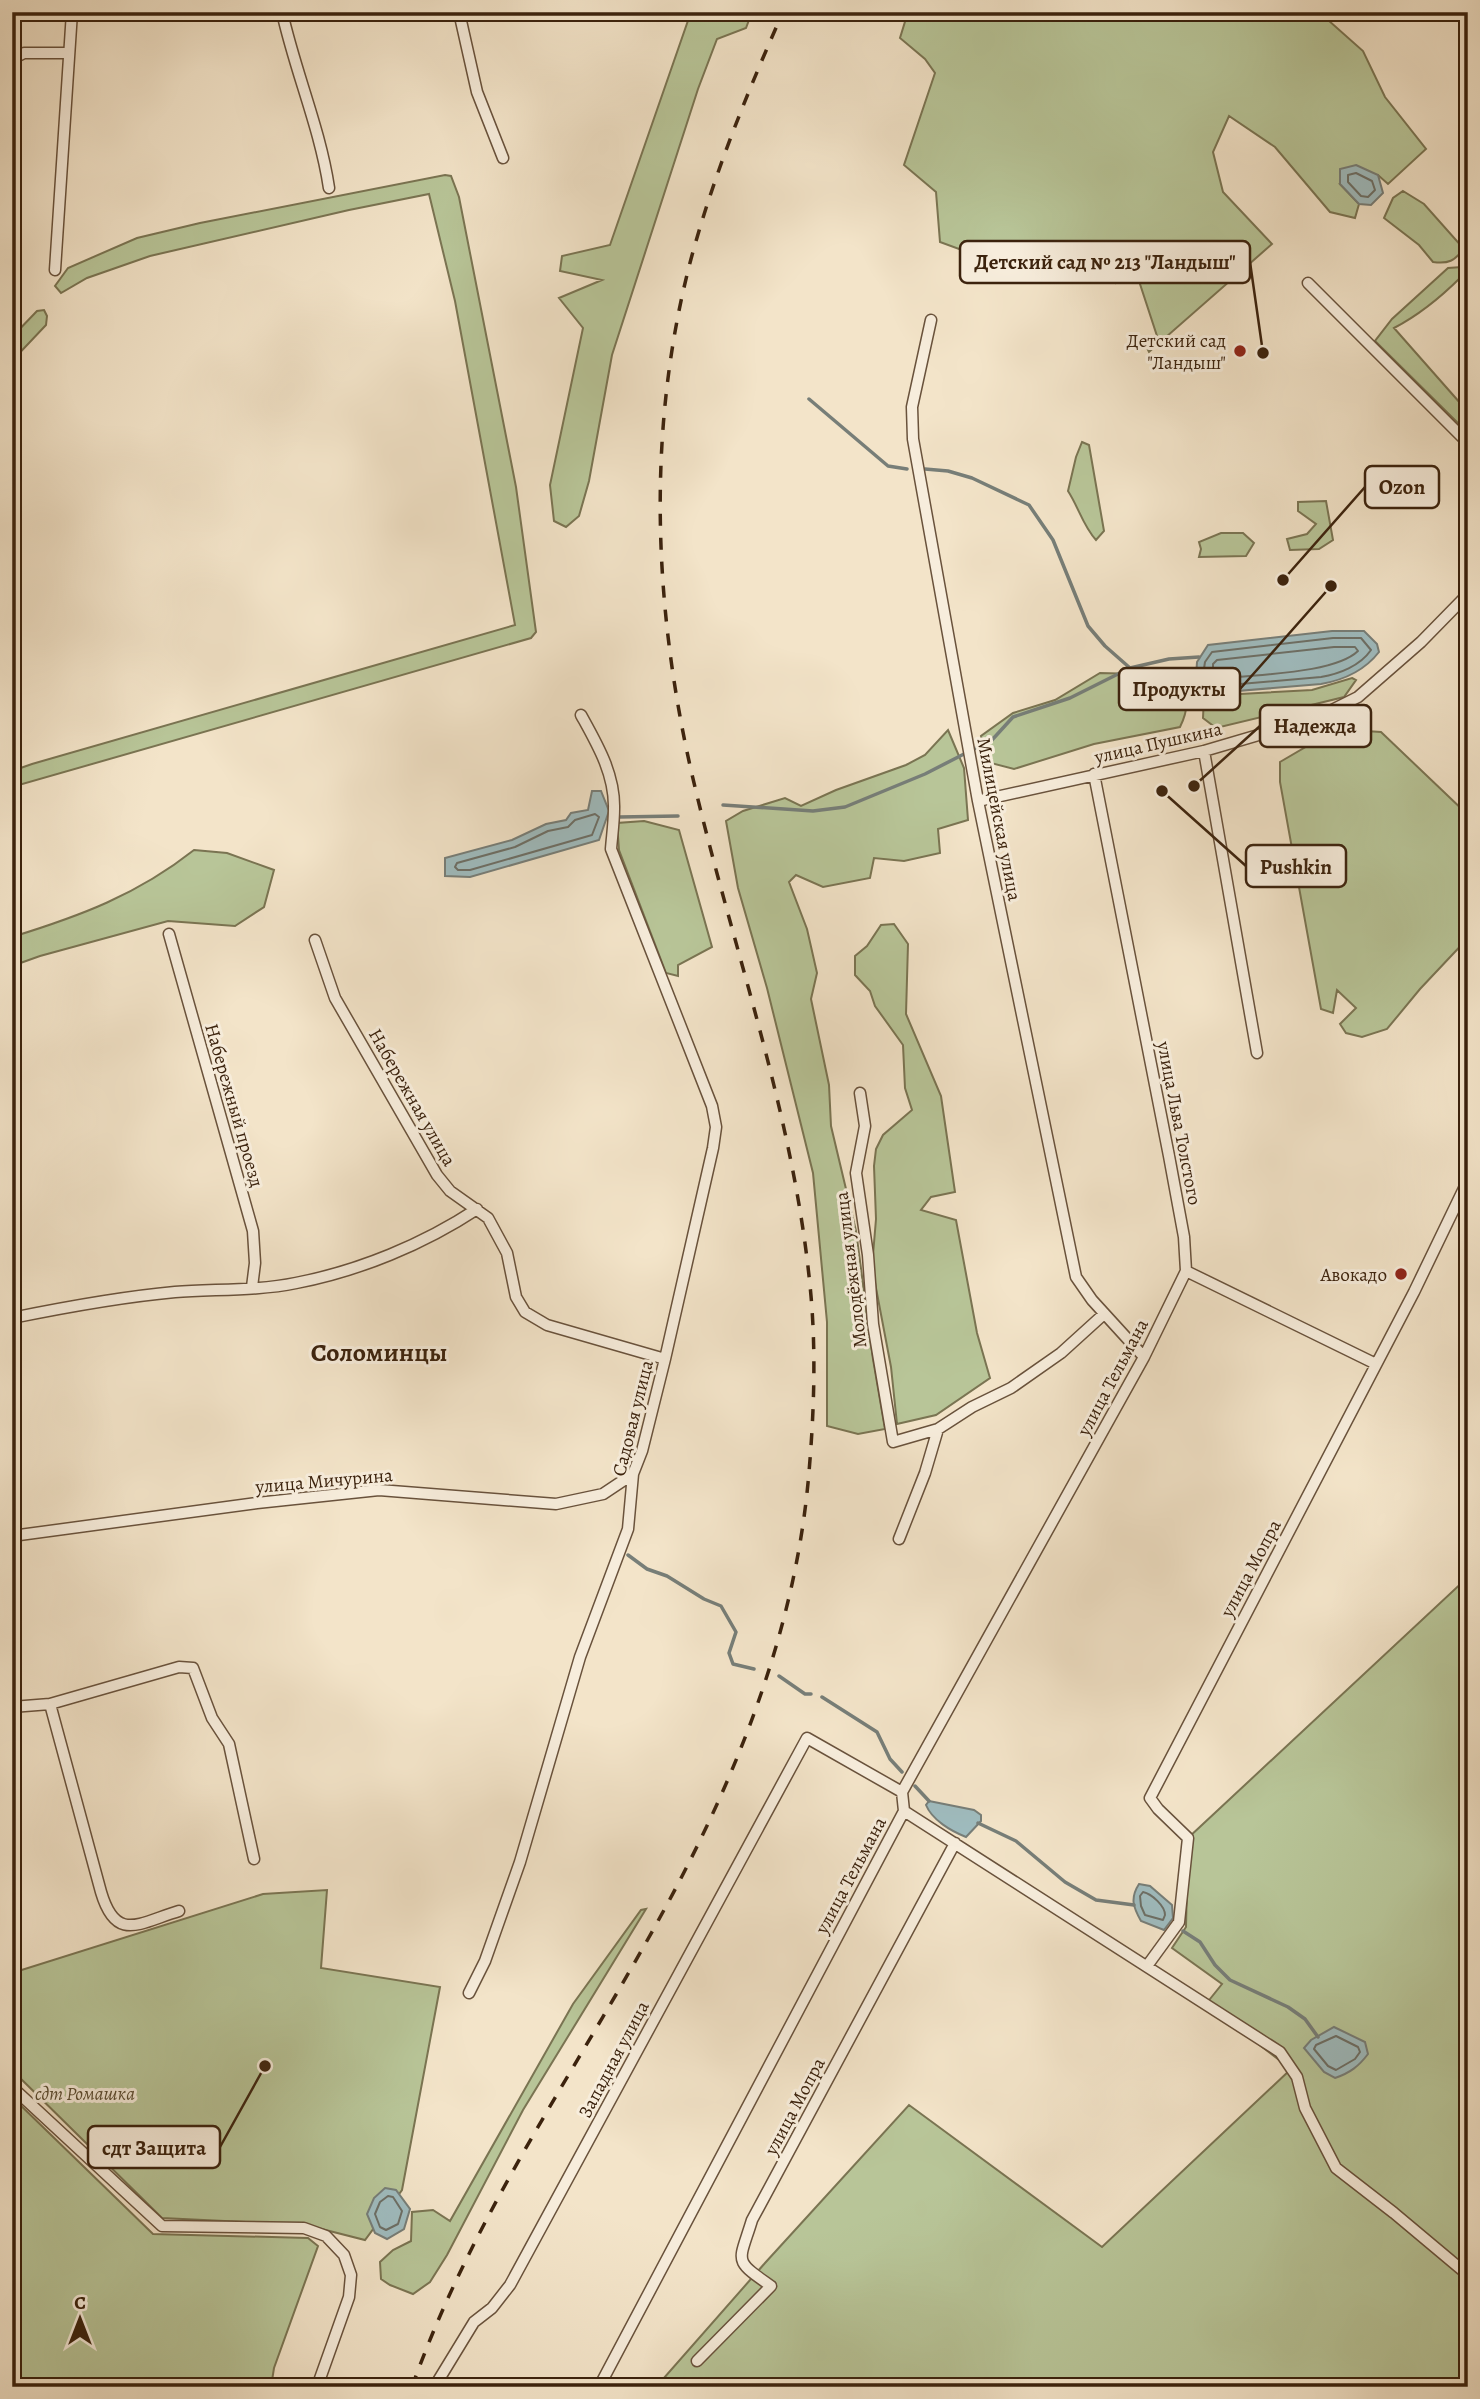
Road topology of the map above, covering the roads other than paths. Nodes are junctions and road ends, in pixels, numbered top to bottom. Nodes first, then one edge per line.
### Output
1 (72, 12) edge
2 (282, 12) edge
3 (458, 12) edge
4 (69, 53) junction
5 (12, 58) edge
6 (503, 158) dead end
7 (329, 188) dead end
8 (55, 270) dead end
9 (1308, 283) dead end
10 (931, 320) dead end
11 (1468, 443) edge
12 (1468, 594) edge
13 (581, 715) dead end
14 (1204, 751) junction
15 (1094, 774) junction
16 (978, 801) junction
17 (169, 934) dead end
18 (315, 940) dead end
19 (1257, 1053) dead end
20 (860, 1093) dead end
21 (1468, 1180) edge
22 (477, 1209) junction
23 (1186, 1271) junction
24 (252, 1287) junction
25 (1104, 1314) junction
26 (12, 1318) edge
27 (1144, 1357) junction
28 (665, 1359) junction
29 (1376, 1364) junction
30 (938, 1429) junction
31 (633, 1474) junction
32 (12, 1536) edge
33 (899, 1539) dead end
34 (50, 1704) junction
35 (12, 1707) edge
36 (901, 1792) junction
37 (904, 1811) junction
38 (954, 1843) junction
39 (254, 1859) dead end
40 (179, 1911) dead end
41 (1147, 1966) junction
42 (468, 1993) dead end
43 (12, 2087) edge
44 (1468, 2275) edge
45 (697, 2361) dead end
46 (317, 2387) edge
47 (438, 2387) edge
48 (599, 2387) edge

1 - 4 street
2 - 7 street
3 - 6 street
4 - 5 street
4 - 8 street
9 - 11 street
10 - 16 street, Милицейская улица
12 - 14 street, улица Пушкина
13 - 28 street, Садовая улица
14 - 15 street, улица Пушкина
14 - 19 street
15 - 16 street, улица Пушкина
15 - 23 street, улица Льва Толстого
16 - 25 street, Милицейская улица
17 - 24 street, Набережный проезд
18 - 22 street, Набережная улица
20 - 30 street, Молодёжная улица
21 - 29 street, улица Мопра
22 - 24 street
22 - 28 street, Набережная улица
23 - 27 street, улица Тельмана
23 - 29 street
24 - 26 street
25 - 27 street, Милицейская улица
25 - 30 street
27 - 36 street, улица Тельмана
28 - 31 street, Садовая улица
29 - 41 street, улица Мопра
30 - 33 street
31 - 32 street, улица Мичурина
31 - 42 street, Садовая улица
34 - 35 street
34 - 39 street
34 - 40 street
36 - 37 street, улица Тельмана
36 - 47 street, Западная улица
37 - 38 street
37 - 48 street, улица Тельмана
38 - 41 street
38 - 45 street, улица Мопра
41 - 44 street
43 - 46 street

